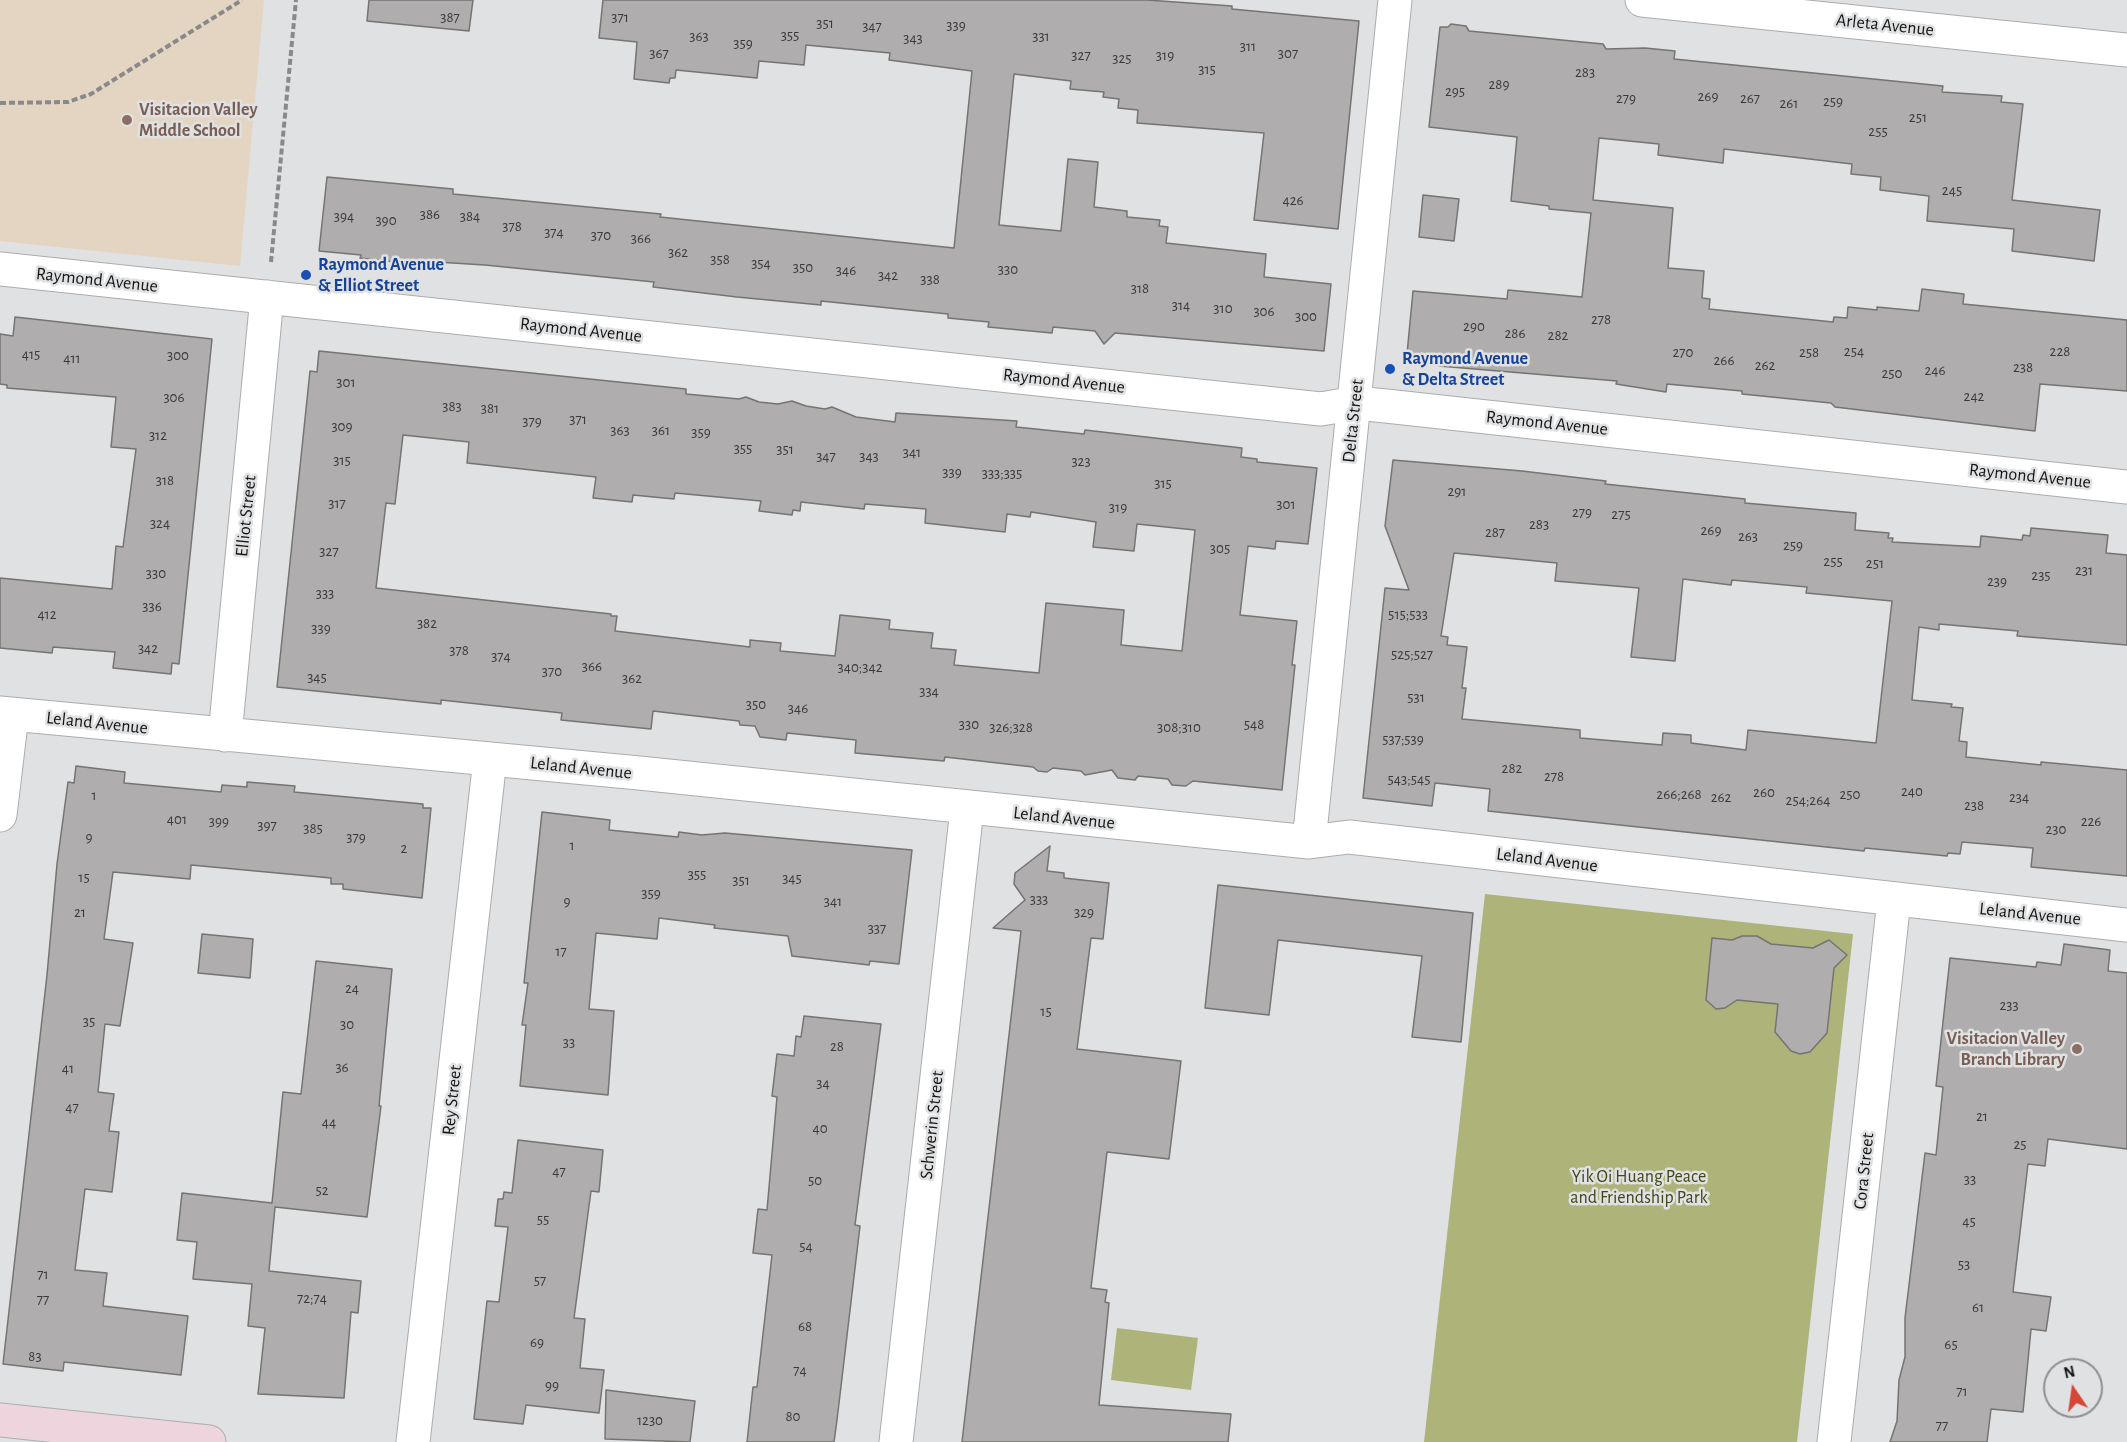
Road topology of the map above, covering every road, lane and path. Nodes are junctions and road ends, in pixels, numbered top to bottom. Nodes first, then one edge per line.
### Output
1 (242, 0) edge
2 (296, 0) edge
3 (1395, 0) edge
4 (1642, 0) edge
5 (2127, 50) edge
6 (0, 103) edge
7 (0, 269) edge
8 (267, 297) junction
9 (1355, 403) junction
10 (2127, 487) edge
11 (6, 714) edge
12 (225, 735) junction
13 (490, 759) junction
14 (968, 809) junction
15 (0, 815) edge
16 (1309, 842) junction
17 (1894, 900) junction
18 (2127, 925) edge
19 (0, 1420) edge
20 (209, 1442) edge
21 (413, 1442) edge
22 (896, 1442) edge
23 (1834, 1442) edge

1 - 6 path
2 - 8 path
3 - 9 street, Delta Street
4 - 5 street, Arleta Avenue
7 - 8 street, Raymond Avenue
8 - 9 street, Raymond Avenue
8 - 12 street, Elliot Street
9 - 10 street, Raymond Avenue
9 - 16 street, Delta Street
11 - 12 street, Leland Avenue
11 - 15 street
12 - 13 street, Leland Avenue
13 - 14 street, Leland Avenue
13 - 21 street, Rey Street
14 - 16 street, Leland Avenue
14 - 22 street, Schwerin Street
16 - 17 street, Leland Avenue
17 - 18 street, Leland Avenue
17 - 23 street, Cora Street
19 - 20 street

